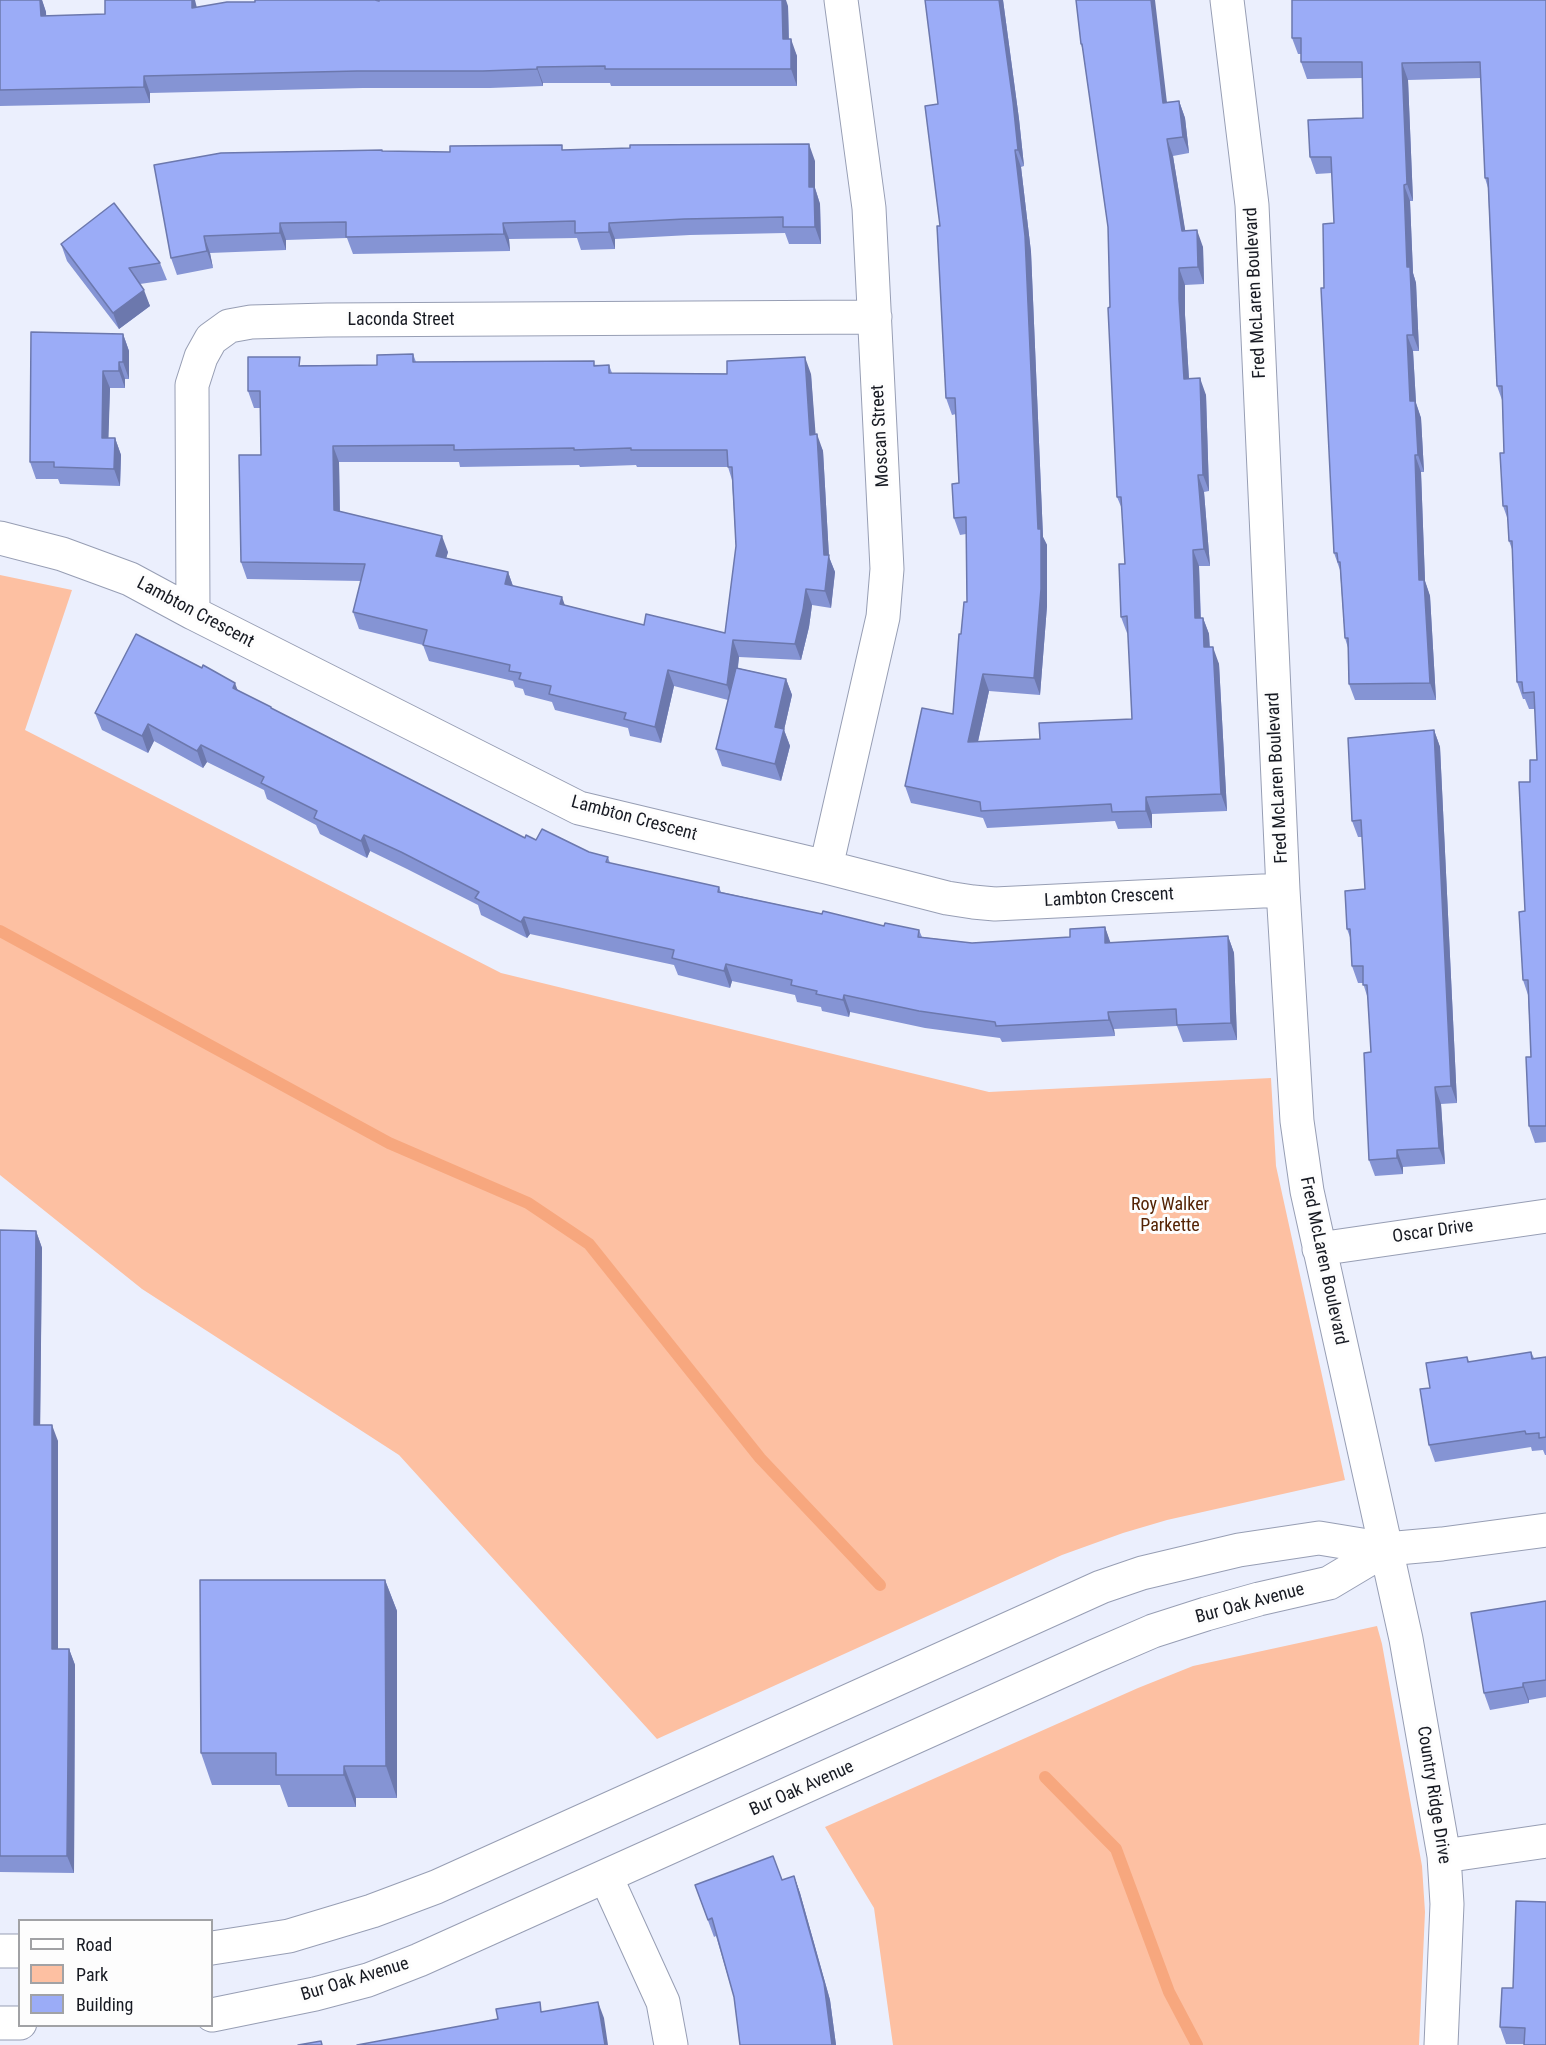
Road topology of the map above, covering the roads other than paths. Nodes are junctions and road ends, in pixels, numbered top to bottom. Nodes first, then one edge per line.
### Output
1 (842, 0) edge
2 (1227, 0) edge
3 (875, 317) junction
4 (0, 538) edge
5 (193, 613) junction
6 (826, 867) junction
7 (1283, 890) junction
8 (1546, 1216) edge
9 (1319, 1249) junction
10 (1546, 1530) edge
11 (1386, 1549) junction
12 (1546, 1841) edge
13 (1444, 1856) junction
14 (606, 1878) junction
15 (213, 1948) edge
16 (0, 1951) edge
17 (18, 1951) edge
18 (213, 2015) edge
19 (0, 2023) edge
20 (18, 2023) edge
21 (671, 2045) edge
22 (1441, 2045) edge

1 - 3 street, Moscan Street
2 - 7 street, Fred McLaren Boulevard
3 - 5 street, Laconda Street
3 - 6 street, Moscan Street
4 - 5 street, Lambton Crescent
5 - 6 street, Lambton Crescent
6 - 7 street, Lambton Crescent
7 - 9 street, Fred McLaren Boulevard
8 - 9 street, Oscar Drive
9 - 11 street, Fred McLaren Boulevard
10 - 11 street, Bur Oak Avenue
11 - 13 street, Country Ridge Drive
11 - 14 street, Bur Oak Avenue
11 - 15 street, Bur Oak Avenue
12 - 13 street
13 - 22 street, Country Ridge Drive
14 - 18 street, Bur Oak Avenue
14 - 21 street
16 - 17 street
19 - 20 street

